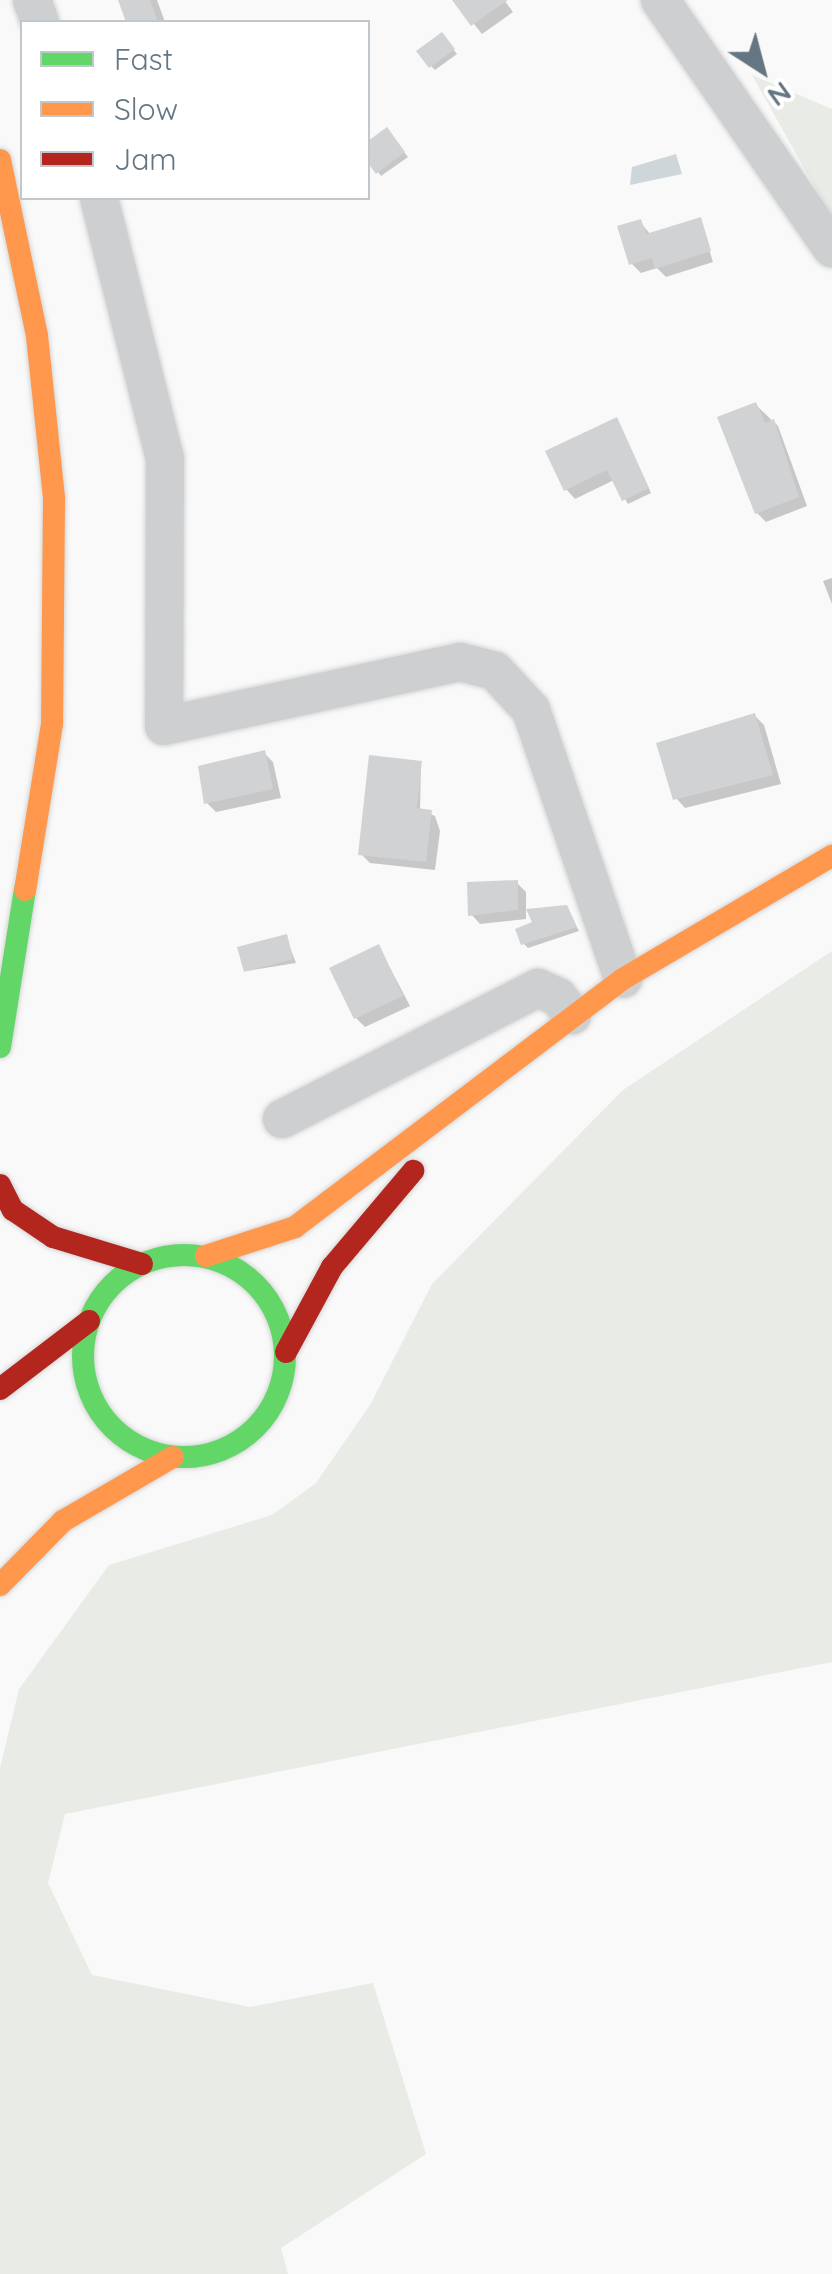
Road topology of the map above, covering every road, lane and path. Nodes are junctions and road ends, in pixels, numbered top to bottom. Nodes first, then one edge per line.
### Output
1 (660, 0) edge
2 (0, 160) edge
3 (100, 200) edge
4 (832, 248) edge
5 (832, 856) edge
6 (623, 979) junction
7 (572, 1015) junction
8 (0, 1047) edge
9 (525, 1055) junction
10 (282, 1119) dead end
11 (0, 1186) edge
12 (206, 1256) junction
13 (142, 1264) junction
14 (89, 1320) junction
15 (286, 1352) junction
16 (0, 1389) edge
17 (28, 1401) dead end
18 (0, 1402) edge
19 (74, 1407) dead end
20 (102, 1416) junction
21 (173, 1457) junction
22 (0, 1585) edge

1 - 4 street
2 - 8 main road
3 - 6 street
5 - 6 main road
6 - 7 main road
7 - 9 main road
7 - 10 street
9 - 12 main road
9 - 15 main road
11 - 13 main road
12 - 13 main road
12 - 15 main road
13 - 14 main road
14 - 16 main road
14 - 20 main road
15 - 21 main road
17 - 18 main road
19 - 20 main road
20 - 21 main road
21 - 22 main road

